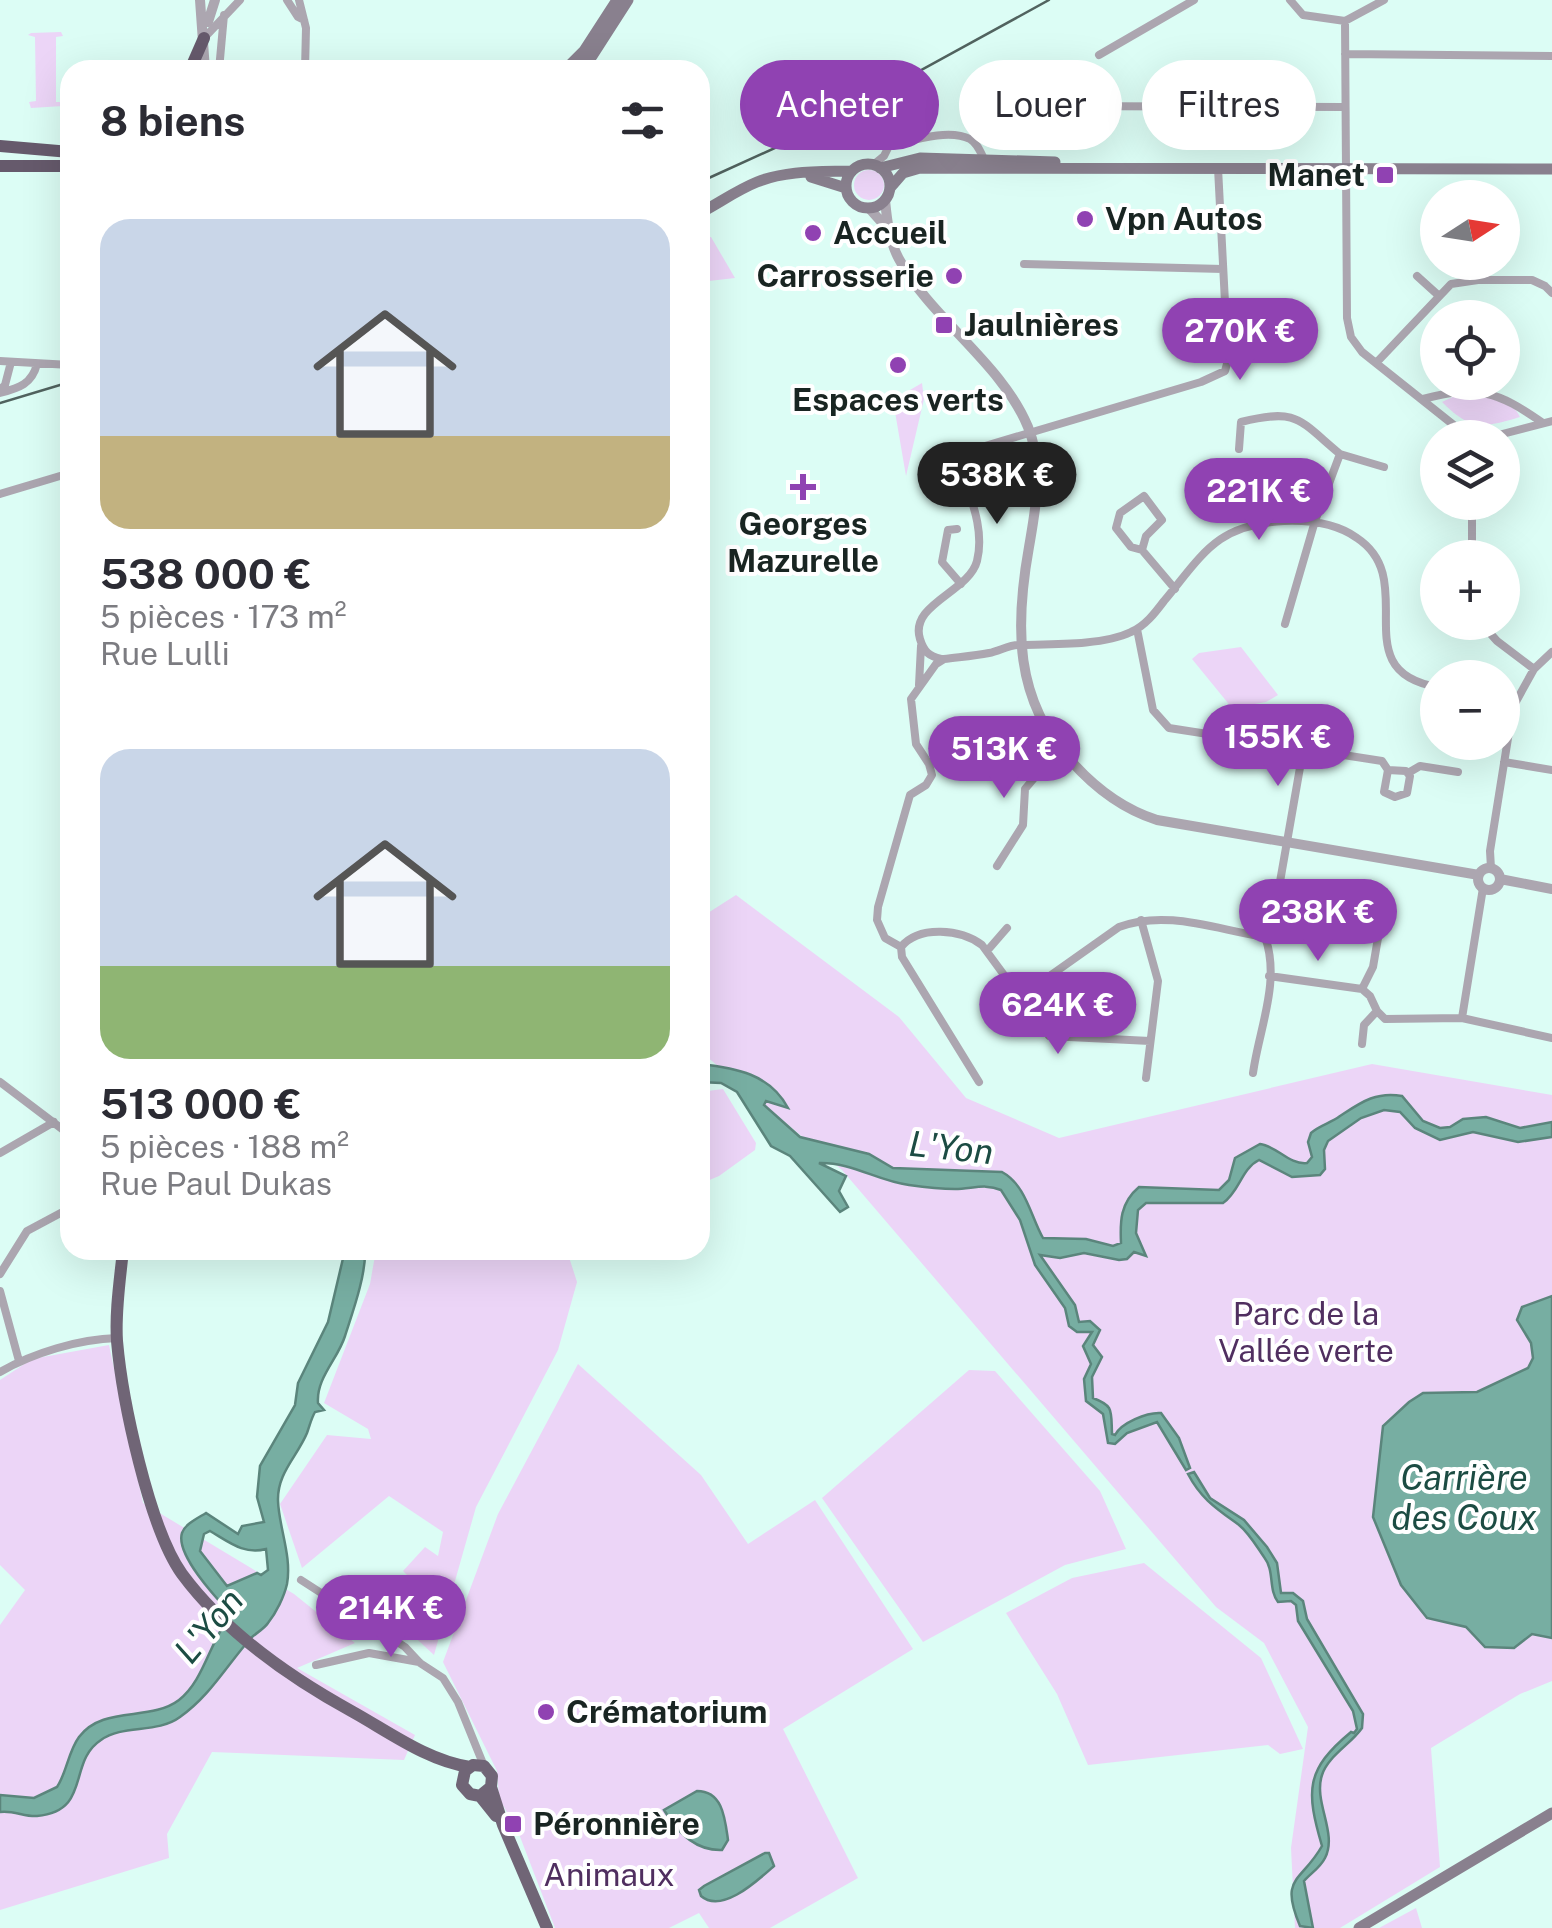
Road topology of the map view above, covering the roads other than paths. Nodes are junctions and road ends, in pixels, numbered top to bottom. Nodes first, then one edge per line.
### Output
1 (200, 0) edge
2 (214, 0) edge
3 (240, 0) edge
4 (287, 0) edge
5 (617, 0) edge
6 (628, 0) edge
7 (1194, 0) edge
8 (1290, 0) edge
9 (1384, 0) edge
10 (298, 2) edge
11 (224, 15) junction
12 (304, 20) junction
13 (1345, 21) junction
14 (204, 38) junction
15 (1345, 54) junction
16 (1099, 55) dead end
17 (1552, 56) edge
18 (194, 60) edge
19 (203, 60) edge
20 (219, 60) edge
21 (305, 60) edge
22 (575, 60) edge
23 (588, 60) edge
24 (1122, 106) edge
25 (1344, 107) junction
26 (0, 146) edge
27 (60, 149) edge
28 (984, 158) junction
29 (0, 166) edge
30 (60, 166) edge
31 (876, 166) junction
32 (1104, 166) junction
33 (1218, 168) junction
34 (1344, 168) junction
35 (1552, 168) edge
36 (852, 171) junction
37 (792, 174) junction
38 (846, 188) junction
39 (887, 194) junction
40 (710, 208) edge
41 (869, 208) junction
42 (888, 231) junction
43 (1024, 264) dead end
44 (1222, 269) junction
45 (1417, 276) dead end
46 (1438, 294) junction
47 (1552, 294) edge
48 (0, 362) edge
49 (11, 362) junction
50 (1377, 362) junction
51 (37, 364) junction
52 (60, 365) edge
53 (0, 392) edge
54 (1420, 397) edge
55 (1424, 400) edge
56 (1508, 400) edge
57 (1448, 420) edge
58 (1548, 422) edge
59 (1520, 429) edge
60 (1030, 432) junction
61 (1239, 449) dead end
62 (1340, 454) junction
63 (1384, 467) dead end
64 (60, 476) edge
65 (0, 494) edge
66 (1315, 521) junction
67 (956, 528) dead end
68 (1142, 550) junction
69 (961, 584) junction
70 (1174, 589) junction
71 (1284, 624) dead end
72 (1137, 630) junction
73 (1496, 640) edge
74 (921, 641) junction
75 (1019, 645) junction
76 (1552, 652) edge
77 (944, 660) junction
78 (1534, 668) junction
79 (1420, 681) edge
80 (919, 686) junction
81 (1520, 693) edge
82 (1304, 744) junction
83 (1051, 758) dead end
84 (1504, 762) joint
85 (1388, 770) junction
86 (1552, 770) edge
87 (1458, 772) dead end
88 (1408, 773) junction
89 (1286, 844) junction
90 (997, 866) dead end
91 (1491, 868) junction
92 (1479, 875) junction
93 (1500, 880) junction
94 (1484, 888) junction
95 (1552, 889) edge
96 (1141, 920) junction
97 (1007, 928) dead end
98 (1265, 937) junction
99 (1378, 938) dead end
100 (901, 947) junction
101 (987, 951) junction
102 (1269, 976) junction
103 (1362, 989) junction
104 (1020, 997) junction
105 (1377, 1011) junction
106 (1462, 1018) junction
107 (1552, 1038) edge
108 (1150, 1041) junction
109 (1362, 1044) dead end
110 (1253, 1073) dead end
111 (1146, 1078) dead end
112 (0, 1082) edge
113 (979, 1082) dead end
114 (54, 1122) junction
115 (60, 1127) edge
116 (0, 1153) edge
117 (60, 1214) edge
118 (122, 1260) edge
119 (0, 1274) edge
120 (0, 1291) edge
121 (117, 1338) junction
122 (20, 1361) junction
123 (0, 1372) edge
124 (302, 1580) dead end
125 (420, 1663) junction
126 (316, 1665) dead end
127 (472, 1769) junction
128 (486, 1791) junction
129 (1552, 1809) edge
130 (547, 1928) edge
131 (1358, 1928) edge

1 - 14 street
2 - 14 street
3 - 11 street
4 - 12 street
5 - 22 main road
6 - 23 main road
7 - 16 street
8 - 13 street
9 - 13 street
10 - 12 street
11 - 14 street
11 - 20 street
12 - 21 street
13 - 15 street
14 - 18 highway
14 - 19 street
15 - 17 street
15 - 25 street
24 - 25 street
25 - 34 street
26 - 27 highway
28 - 31 main road
28 - 31 street
28 - 32 main road
29 - 30 highway
31 - 36 main road
31 - 39 main road
32 - 33 main road
32 - 39 main road
33 - 34 main road
33 - 44 street
34 - 35 main road
34 - 50 street
36 - 37 main road
36 - 38 main road
37 - 38 main road
37 - 40 main road
38 - 41 main road
39 - 41 main road
39 - 42 street
41 - 42 street
42 - 60 street
43 - 44 street
44 - 60 street
45 - 46 street
46 - 47 street
46 - 50 street
48 - 49 street
49 - 51 street
49 - 53 street
50 - 54 street
51 - 52 street
51 - 53 street
55 - 57 street
56 - 58 street
58 - 59 street
60 - 69 street
60 - 75 street
61 - 62 street
62 - 63 street
62 - 66 street
64 - 65 street
66 - 70 street
66 - 71 street
66 - 79 street
67 - 69 street
68 - 68 street
68 - 70 street
69 - 74 street
70 - 72 street
72 - 75 street
72 - 82 street
73 - 78 street
74 - 77 street
74 - 80 street
75 - 77 street
75 - 89 street
76 - 78 street
77 - 80 street
78 - 81 street
80 - 100 street
82 - 85 street
82 - 89 street
83 - 90 street
84 - 86 street
84 - 91 street
85 - 88 street
85 - 88 street
87 - 88 street
89 - 92 street
89 - 98 street
91 - 92 street
91 - 93 street
92 - 94 street
93 - 94 street
93 - 95 street
94 - 106 street
96 - 98 street
96 - 104 street
96 - 108 street
97 - 101 street
98 - 102 street
99 - 103 street
100 - 101 street
100 - 113 street
101 - 104 street
102 - 103 street
102 - 110 street
103 - 105 street
104 - 108 street
105 - 106 street
105 - 109 street
106 - 107 street
108 - 111 street
112 - 114 street
114 - 115 street
114 - 116 street
117 - 119 street
118 - 121 main road
120 - 122 street
121 - 122 street
121 - 127 main road
122 - 123 street
124 - 125 street
125 - 126 street
125 - 127 street
127 - 128 main road
127 - 128 main road
128 - 130 main road
129 - 131 main road

